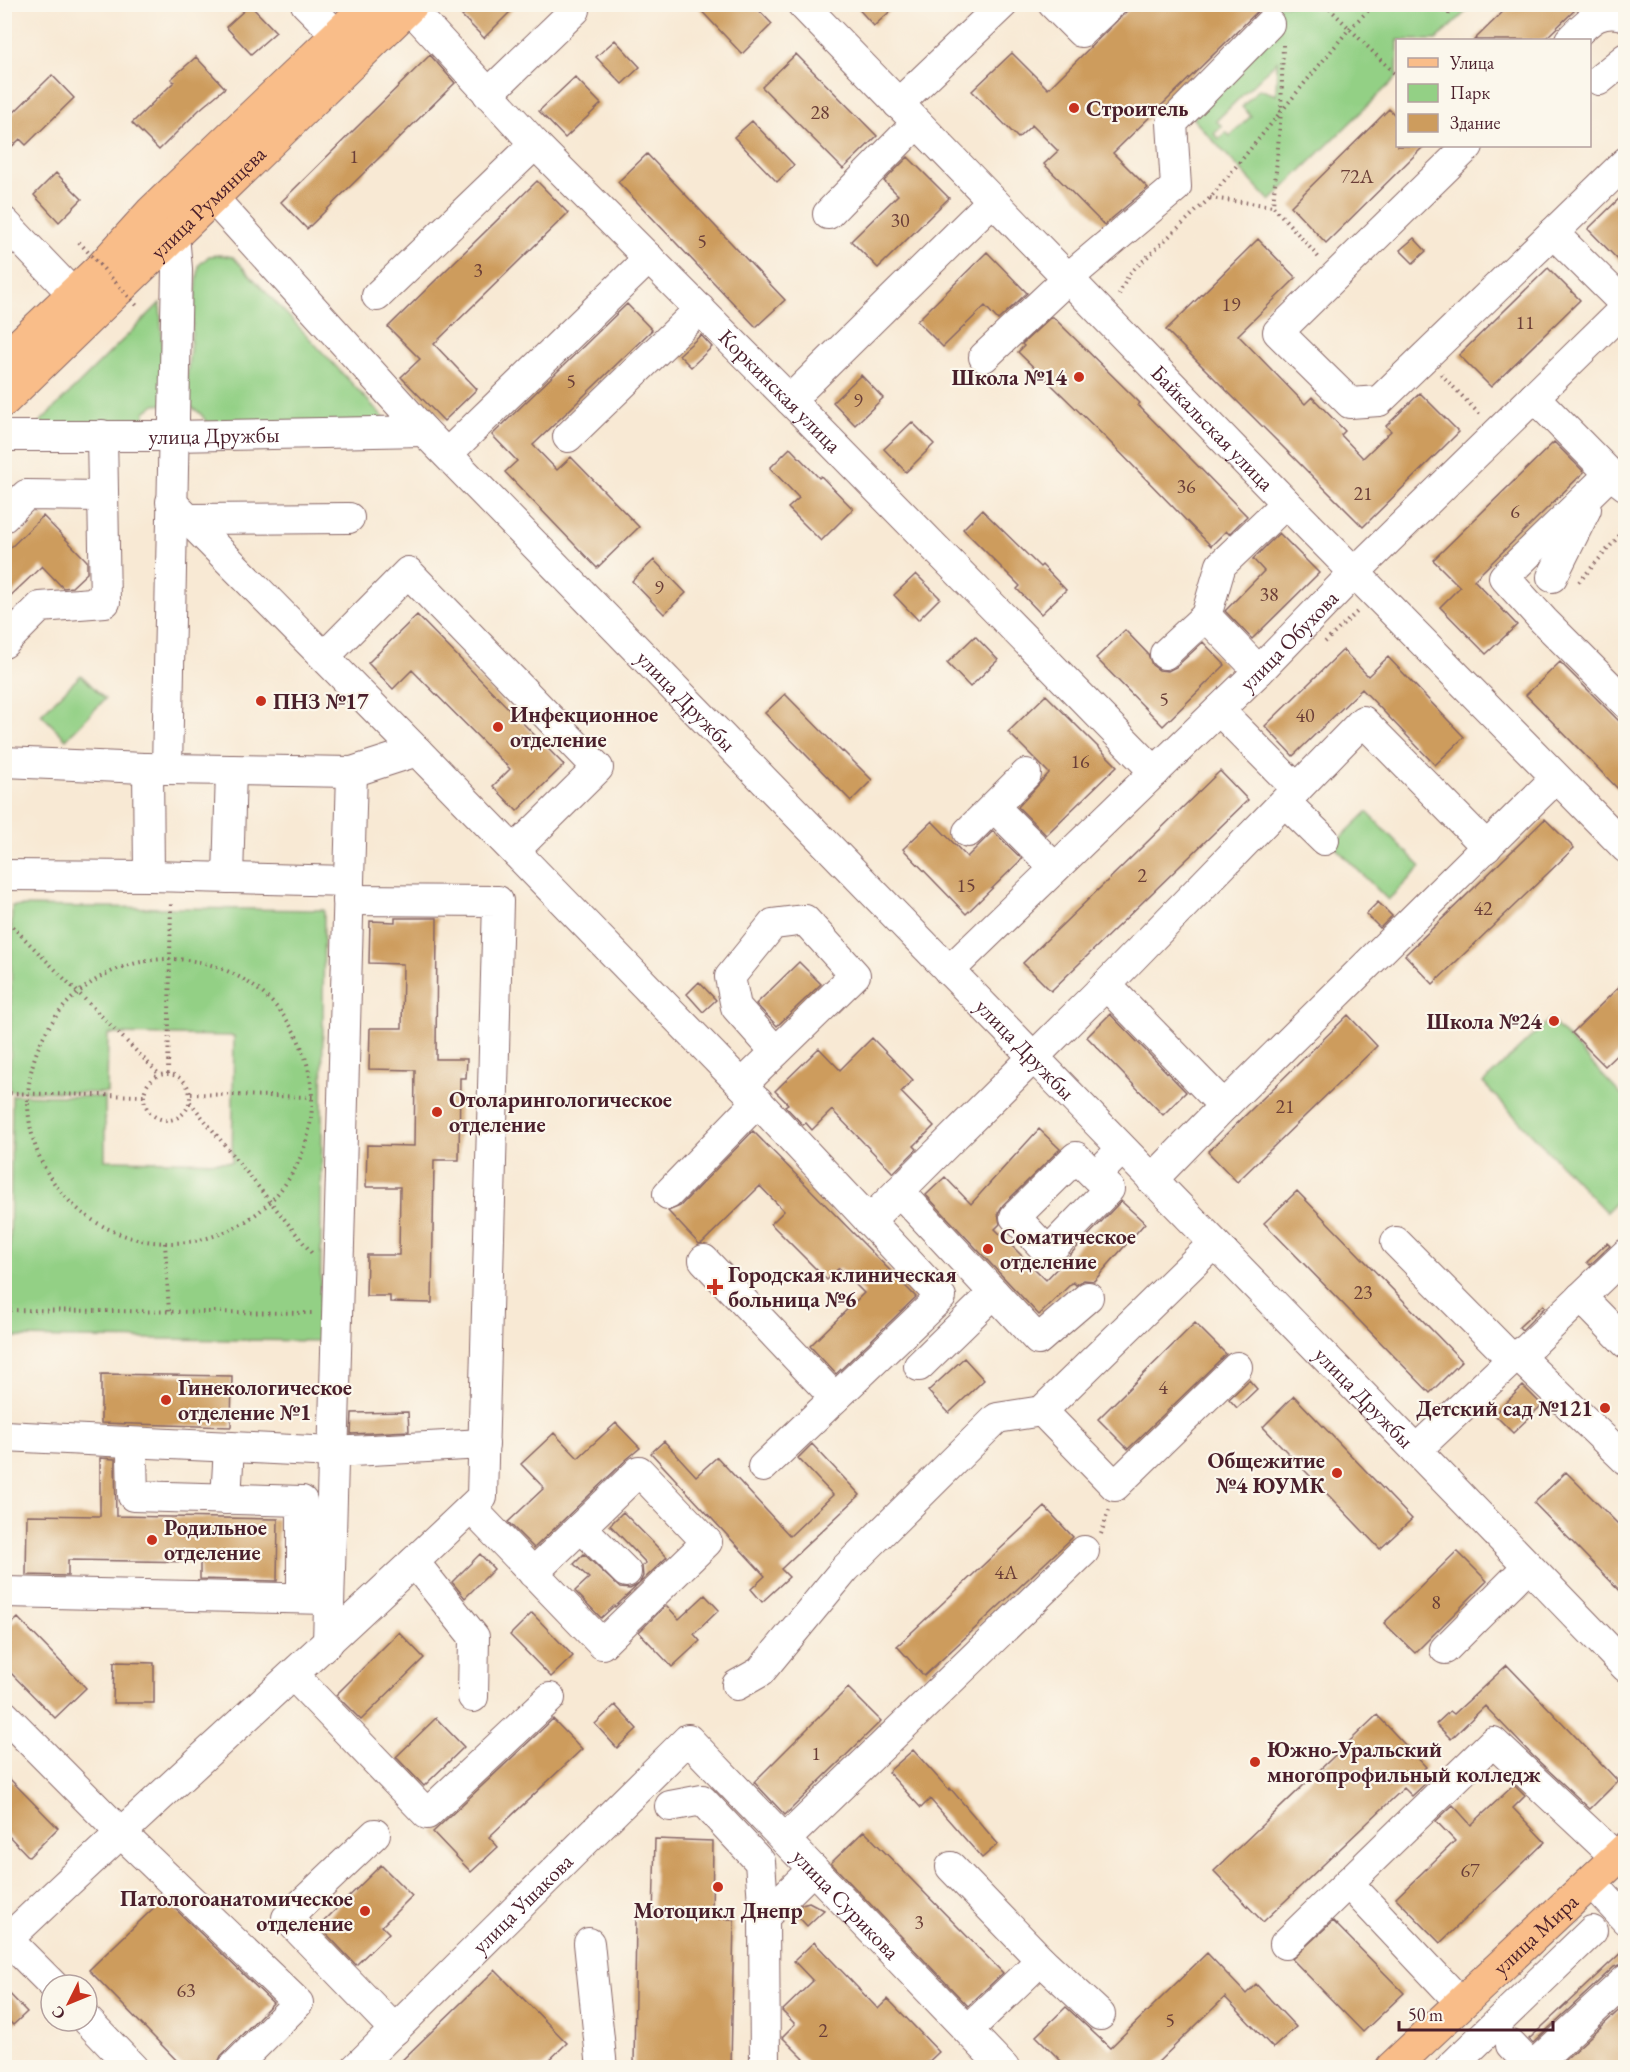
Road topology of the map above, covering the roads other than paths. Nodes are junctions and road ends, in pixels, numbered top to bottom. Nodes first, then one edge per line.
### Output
1 (306, 4) edge
2 (370, 4) edge
3 (802, 4) edge
4 (1003, 4) edge
5 (1053, 4) edge
6 (1111, 4) edge
7 (410, 6) edge
8 (575, 10) dead end
9 (1626, 16) edge
10 (1276, 32) road end
11 (338, 36) junction
12 (1571, 39) edge
13 (1626, 58) edge
14 (1599, 80) dead end
15 (488, 94) junction
16 (907, 114) junction
17 (535, 144) junction
18 (1467, 147) edge
19 (1626, 162) edge
20 (212, 198) junction
21 (992, 201) junction
22 (828, 214) dead end
23 (4, 222) edge
24 (172, 223) junction
25 (1553, 233) junction
26 (649, 258) junction
27 (1068, 278) junction
28 (120, 288) junction
29 (73, 294) junction
30 (377, 296) dead end
31 (1626, 306) edge
32 (700, 309) junction
33 (984, 357) dead end
34 (4, 360) edge
35 (1534, 397) junction
36 (4, 400) edge
37 (790, 400) junction
38 (424, 431) junction
39 (102, 435) junction
40 (4, 436) edge
41 (173, 436) junction
42 (568, 437) dead end
43 (447, 454) junction
44 (1611, 483) edge
45 (102, 496) junction
46 (1286, 503) junction
47 (180, 510) junction
48 (4, 517) edge
49 (349, 518) dead end
50 (1355, 572) junction
51 (1563, 582) road end
52 (1206, 616) junction
53 (4, 643) edge
54 (1165, 654) dead end
55 (325, 656) junction
56 (1259, 671) junction
57 (1626, 703) edge
58 (1219, 710) junction
59 (417, 751) junction
60 (4, 762) edge
61 (157, 768) junction
62 (231, 770) junction
63 (352, 772) junction
64 (1155, 772) junction
65 (1026, 774) dead end
66 (1556, 778) junction
67 (1291, 795) junction
68 (994, 807) junction
69 (968, 832) dead end
70 (1324, 840) dead end
71 (1487, 847) junction
72 (1626, 848) edge
73 (515, 850) junction
74 (1055, 868) junction
75 (4, 875) edge
76 (160, 876) junction
77 (228, 878) junction
78 (349, 890) junction
79 (949, 971) junction
80 (1106, 985) junction
81 (776, 1052) dead end
82 (1034, 1058) junction
83 (750, 1093) junction
84 (1224, 1106) junction
85 (1122, 1149) junction
86 (1095, 1176) dead end
87 (1152, 1180) junction
88 (899, 1191) junction
89 (668, 1194) dead end
90 (869, 1221) junction
91 (1396, 1242) dead end
92 (1214, 1243) junction
93 (1626, 1254) edge
94 (704, 1260) dead end
95 (994, 1293) junction
96 (1089, 1297) dead end
97 (1581, 1297) junction
98 (1626, 1343) edge
99 (1515, 1357) junction
100 (919, 1366) dead end
101 (1237, 1366) dead end
102 (835, 1398) junction
103 (1042, 1411) junction
104 (4, 1436) edge
105 (484, 1444) junction
106 (229, 1447) junction
107 (1416, 1449) junction
108 (333, 1452) junction
109 (132, 1456) dead end
110 (1626, 1460) edge
111 (763, 1467) dead end
112 (226, 1499) junction
113 (471, 1508) junction
114 (581, 1527) junction
115 (1083, 1551) dead end
116 (414, 1562) junction
117 (1528, 1566) junction
118 (626, 1572) dead end
119 (533, 1573) junction
120 (4, 1592) edge
121 (315, 1598) junction
122 (328, 1643) junction
123 (1445, 1649) dead end
124 (1626, 1667) edge
125 (293, 1675) junction
126 (737, 1685) dead end
127 (473, 1697) dead end
128 (550, 1698) dead end
129 (4, 1715) edge
130 (688, 1739) joint
131 (670, 1806) dead end
132 (120, 1832) junction
133 (375, 1834) dead end
134 (785, 1840) junction
135 (1621, 1854) edge
136 (951, 1867) dead end
137 (813, 1869) junction
138 (1591, 1882) junction
139 (1348, 1883) junction
140 (764, 1917) junction
141 (1626, 1920) edge
142 (1592, 1931) dead end
143 (6, 1937) edge
144 (589, 1943) dead end
145 (1285, 1944) dead end
146 (1041, 1960) junction
147 (41, 1973) edge
148 (1626, 1980) edge
149 (1461, 2003) junction
150 (1100, 2015) dead end
151 (395, 2030) junction
152 (968, 2030) junction
153 (99, 2032) edge
154 (1511, 2045) dead end
155 (361, 2066) edge
156 (133, 2067) edge
157 (233, 2067) edge
158 (602, 2067) edge
159 (765, 2067) edge
160 (1004, 2067) edge
161 (1392, 2067) edge
162 (1450, 2067) edge
163 (1533, 2067) edge

1 - 11 street
2 - 11 main road, улица Румянцева
3 - 16 street, Байкальская улица
4 - 16 street
5 - 6 street
7 - 15 street, Коркинская улица
7 - 20 main road, улица Румянцева
8 - 15 street
9 - 12 street
10 - 27 street
11 - 24 main road, улица Румянцева
13 - 14 street
15 - 17 street, Коркинская улица
16 - 21 street, Байкальская улица
16 - 22 street
17 - 26 street, Коркинская улица
17 - 30 street
18 - 25 street
19 - 25 street
20 - 24 main road, улица Румянцева
20 - 38 street, улица Дружбы
21 - 27 street, Байкальская улица
21 - 37 street
23 - 29 street
24 - 28 main road, улица Румянцева
24 - 41 street
25 - 31 street
26 - 32 street, Коркинская улица
26 - 43 street
27 - 33 street
27 - 46 street, Байкальская улица
28 - 29 main road, улица Румянцева
28 - 36 main road, улица Румянцева
29 - 34 main road, улица Румянцева
31 - 35 street, улица Обухова
32 - 37 street, Коркинская улица
32 - 42 street
35 - 44 street
35 - 50 street, улица Обухова
37 - 64 street, Коркинская улица
38 - 41 street, улица Дружбы
38 - 43 street, улица Дружбы
39 - 40 street, улица Дружбы
39 - 41 street, улица Дружбы
39 - 45 street
41 - 47 street
43 - 79 street, улица Дружбы
44 - 51 street
44 - 57 street
45 - 48 street
45 - 53 street
46 - 50 street, Байкальская улица
46 - 52 street
47 - 49 street
47 - 55 street
47 - 61 street
50 - 56 street, улица Обухова
50 - 66 street, Байкальская улица
52 - 54 street
52 - 56 street
55 - 59 street
55 - 73 street
56 - 58 street, улица Обухова
58 - 64 street, улица Обухова
58 - 67 street
59 - 63 street
59 - 73 street
60 - 61 street
61 - 62 street
61 - 76 street
62 - 63 street
62 - 77 street
63 - 78 street
64 - 74 street, улица Обухова
65 - 68 street
66 - 71 street
66 - 72 street, Байкальская улица
67 - 70 street
67 - 71 street
67 - 80 street
68 - 69 street
68 - 74 street
71 - 84 street
73 - 83 street
74 - 79 street, улица Обухова
75 - 76 street
76 - 77 street
77 - 78 street
78 - 105 street
78 - 108 street
79 - 82 street, улица Дружбы
80 - 82 street
80 - 84 street
81 - 83 street
82 - 85 street, улица Дружбы
82 - 88 street
83 - 89 street
83 - 90 street
84 - 87 street
85 - 86 street
85 - 87 street, улица Дружбы
87 - 92 street, улица Дружбы
88 - 90 street
88 - 95 street
90 - 102 street
91 - 99 street
92 - 103 street
92 - 107 street, улица Дружбы
93 - 97 street
94 - 102 street
95 - 96 street
95 - 100 street
97 - 98 street
97 - 99 street
99 - 107 street
99 - 110 street
101 - 103 street
102 - 111 street
103 - 126 street
104 - 106 street
105 - 108 street
105 - 113 street
106 - 108 street
106 - 112 street
107 - 117 street, улица Дружбы
108 - 121 street
109 - 112 street
112 - 121 street
113 - 116 street
113 - 119 street
114 - 118 street
114 - 119 street
114 - 119 street
115 - 134 street
116 - 122 street
116 - 127 street
117 - 123 street
117 - 124 street, улица Дружбы
120 - 121 street
121 - 122 street
122 - 125 street
125 - 128 street
125 - 132 street
129 - 132 street
130 - 134 street, улица Сурикова
130 - 151 street, улица Ушакова
131 - 140 street
132 - 143 street
132 - 157 street
133 - 151 street
134 - 137 street, улица Сурикова
135 - 138 main road, улица Мира
135 - 139 street
136 - 146 street
137 - 140 street
137 - 152 street, улица Сурикова
138 - 141 street
138 - 149 main road, улица Мира
139 - 145 street
139 - 149 street
140 - 159 street
142 - 162 street
143 - 147 street
144 - 158 street
146 - 150 street
146 - 152 street
148 - 163 street
149 - 161 main road, улица Мира
151 - 155 street, улица Ушакова
152 - 160 street, улица Сурикова
153 - 156 street
154 - 163 street

